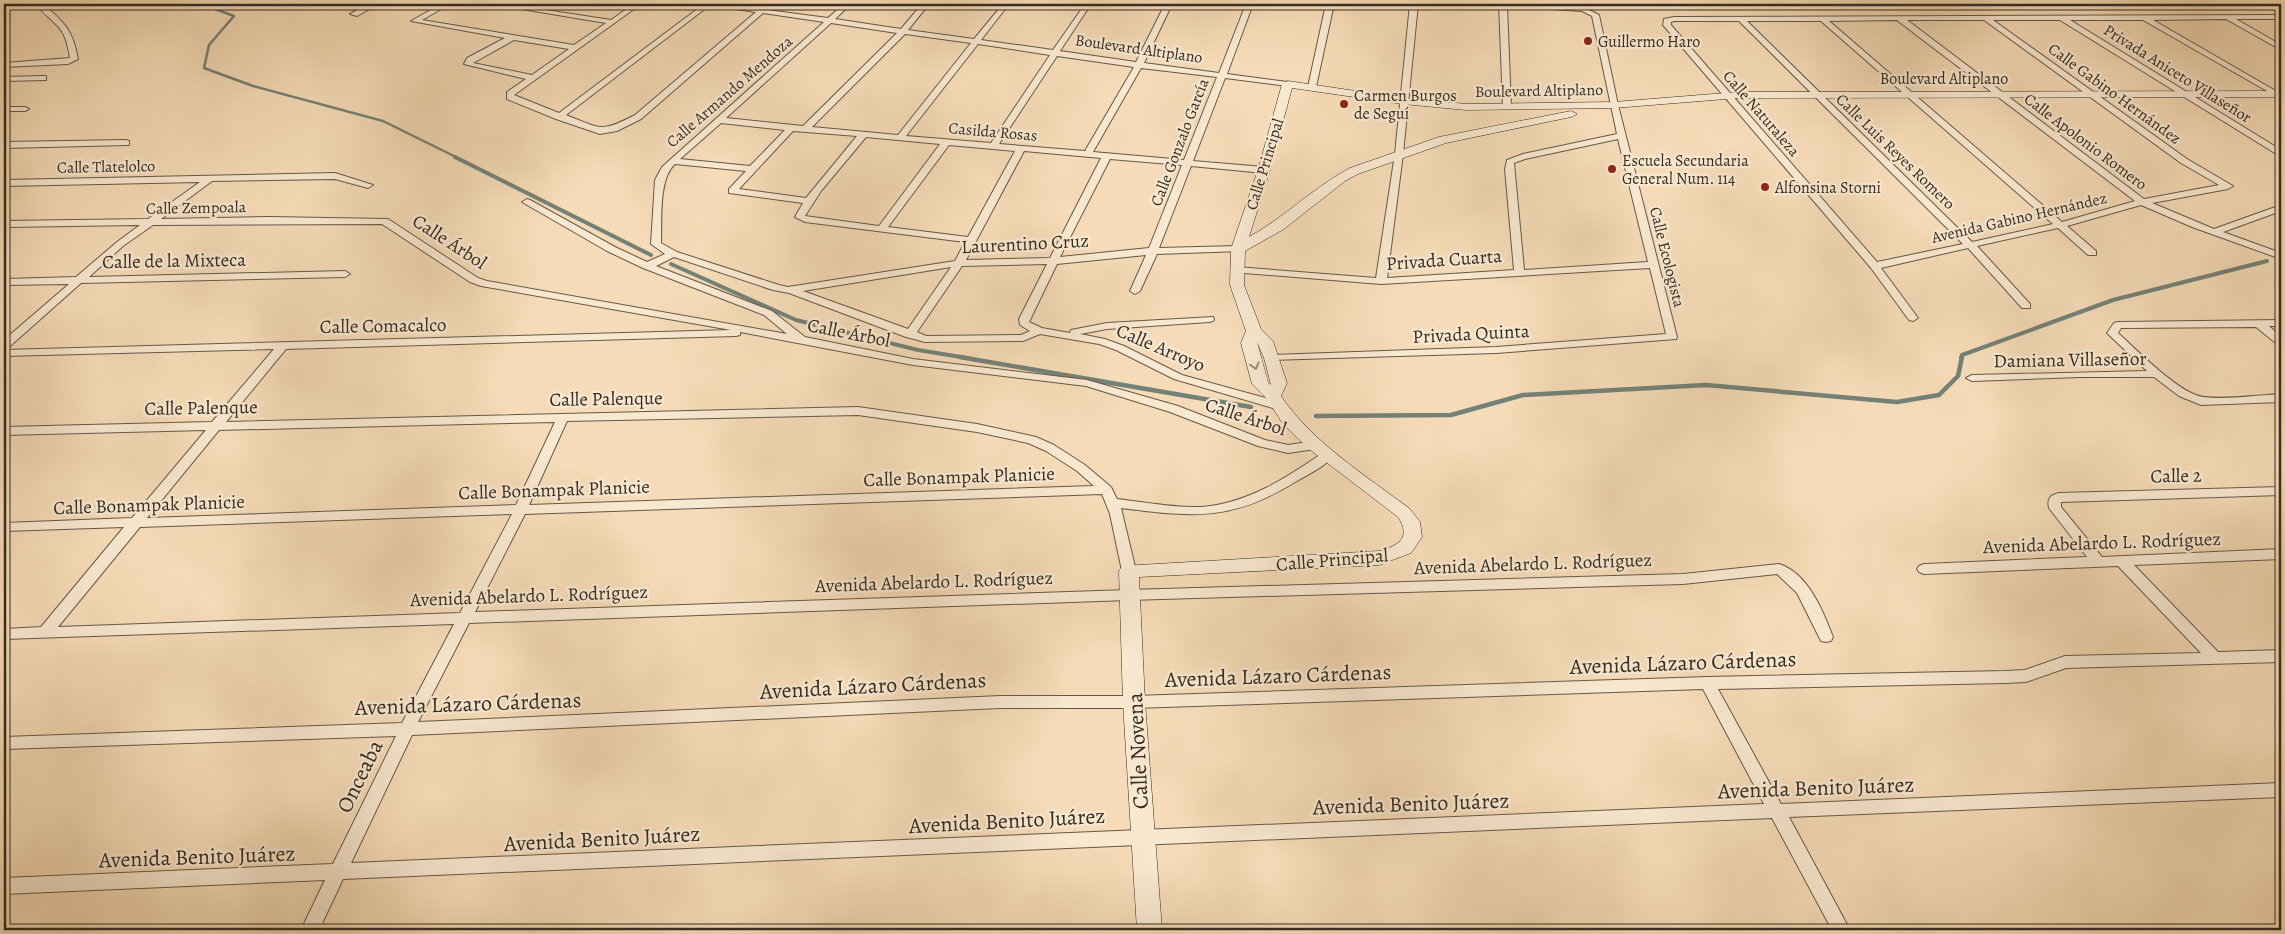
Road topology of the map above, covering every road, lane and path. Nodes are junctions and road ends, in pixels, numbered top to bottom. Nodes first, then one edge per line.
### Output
1 (39, 4) edge
2 (374, 4) edge
3 (446, 4) edge
4 (495, 4) edge
5 (638, 4) edge
6 (708, 4) edge
7 (714, 4) edge
8 (769, 4) edge
9 (848, 4) edge
10 (926, 4) edge
11 (1006, 4) edge
12 (1088, 4) edge
13 (1169, 4) edge
14 (1250, 4) edge
15 (1330, 4) edge
16 (1414, 4) edge
17 (1502, 4) edge
18 (761, 10) junction
19 (354, 14) dead end
20 (2226, 17) junction
21 (2281, 17) edge
22 (2062, 18) junction
23 (2145, 18) junction
24 (1823, 19) junction
25 (1901, 19) junction
26 (1987, 19) junction
27 (1742, 20) junction
28 (831, 21) junction
29 (613, 22) junction
30 (903, 31) junction
31 (513, 37) junction
32 (978, 42) junction
33 (577, 48) junction
34 (2281, 48) edge
35 (1056, 53) junction
36 (4, 64) edge
37 (14, 64) junction
38 (1139, 65) junction
39 (4, 72) edge
40 (1221, 76) junction
41 (43, 78) dead end
42 (534, 78) junction
43 (4, 79) edge
44 (1288, 84) junction
45 (1312, 87) junction
46 (1909, 94) junction
47 (1999, 94) junction
48 (2092, 94) junction
49 (2184, 94) junction
50 (1816, 95) junction
51 (2279, 95) edge
52 (1727, 96) junction
53 (1403, 101) junction
54 (1600, 105) junction
55 (1614, 105) junction
56 (1507, 107) junction
57 (25, 108) dead end
58 (4, 109) edge
59 (559, 117) junction
60 (720, 120) junction
61 (791, 128) junction
62 (806, 129) junction
63 (864, 134) junction
64 (1622, 136) junction
65 (901, 137) junction
66 (948, 141) junction
67 (126, 142) dead end
68 (4, 145) edge
69 (993, 146) junction
70 (1021, 148) junction
71 (2278, 152) dead end
72 (1400, 154) junction
73 (1088, 155) junction
74 (1107, 156) junction
75 (672, 161) junction
76 (1188, 163) junction
77 (750, 169) junction
78 (1264, 170) junction
79 (209, 179) junction
80 (4, 182) edge
81 (368, 185) dead end
82 (2228, 186) joint
83 (809, 201) junction
84 (527, 202) dead end
85 (2142, 202) junction
86 (2278, 209) edge
87 (388, 222) joint
88 (148, 223) junction
89 (4, 224) edge
90 (2060, 225) junction
91 (881, 230) junction
92 (2214, 232) junction
93 (971, 240) junction
94 (1969, 244) junction
95 (2281, 244) edge
96 (2261, 248) junction
97 (1238, 249) junction
98 (1153, 251) junction
99 (2092, 253) dead end
100 (673, 254) junction
101 (2281, 256) edge
102 (1053, 261) junction
103 (959, 263) junction
104 (1655, 265) junction
105 (647, 266) junction
106 (1875, 266) junction
107 (1236, 270) junction
108 (1519, 272) junction
109 (345, 274) dead end
110 (77, 280) junction
111 (1381, 281) junction
112 (4, 282) edge
113 (788, 290) junction
114 (1135, 290) dead end
115 (2026, 306) dead end
116 (1913, 318) dead end
117 (1209, 319) dead end
118 (2281, 323) edge
119 (2260, 324) junction
120 (1039, 331) junction
121 (1254, 331) junction
122 (762, 332) junction
123 (910, 334) junction
124 (1065, 334) junction
125 (1672, 337) joint
126 (804, 342) junction
127 (2281, 342) edge
128 (284, 344) junction
129 (4, 346) edge
130 (4, 353) edge
131 (1272, 358) junction
132 (2156, 374) junction
133 (1972, 378) dead end
134 (2281, 398) edge
135 (1276, 401) junction
136 (563, 417) junction
137 (215, 425) junction
138 (4, 431) edge
139 (1322, 450) junction
140 (1106, 490) junction
141 (2281, 491) edge
142 (1114, 503) junction
143 (521, 509) junction
144 (137, 523) junction
145 (4, 527) edge
146 (2281, 554) edge
147 (2123, 562) junction
148 (2099, 563) junction
149 (1924, 569) dead end
150 (1129, 571) junction
151 (1128, 595) junction
152 (465, 617) junction
153 (46, 632) junction
154 (4, 634) edge
155 (1826, 637) dead end
156 (2281, 656) edge
157 (2214, 658) junction
158 (1707, 683) junction
159 (1134, 702) junction
160 (407, 729) junction
161 (4, 743) edge
162 (2281, 790) edge
163 (1774, 811) junction
164 (1142, 837) junction
165 (337, 872) junction
166 (4, 886) edge
167 (310, 930) edge
168 (1149, 930) edge
169 (1841, 930) edge

1 - 37 street
2 - 19 street
3 - 31 street
4 - 29 street
5 - 29 street
6 - 59 street
7 - 18 street, Boulevard Altiplano
8 - 18 street
9 - 28 street, Calle Armando Mendoza
10 - 30 street
11 - 32 street
12 - 35 street
13 - 38 street
14 - 40 street, Calle Gonzalo García
15 - 45 street
16 - 53 street
17 - 55 street, Calle Ecologista
17 - 56 street
18 - 28 street, Boulevard Altiplano
18 - 59 street
20 - 21 street
20 - 23 street
20 - 34 street
22 - 23 street
22 - 26 street
22 - 49 street, Privada Aniceto Villaseñor
23 - 51 street
24 - 25 street
24 - 27 street
24 - 46 street
25 - 26 street
25 - 47 street, Calle Apolonio Romero
26 - 48 street, Calle Gabino Hernández
27 - 50 street, Calle Luis Reyes Romero
27 - 52 street, Calle Naturaleza
28 - 30 street, Boulevard Altiplano
28 - 60 street, Calle Armando Mendoza
29 - 33 street
30 - 32 street, Boulevard Altiplano
30 - 62 street
31 - 33 street
31 - 42 street
32 - 35 street, Boulevard Altiplano
32 - 65 street
33 - 42 street
35 - 38 street, Boulevard Altiplano
35 - 69 street
36 - 37 street
37 - 39 street
38 - 40 street, Boulevard Altiplano
38 - 73 street
40 - 44 street, Boulevard Altiplano
40 - 76 street, Calle Gonzalo García
41 - 43 street
42 - 59 street
44 - 45 street, Boulevard Altiplano
44 - 78 street, Calle Principal
45 - 53 street, Boulevard Altiplano
46 - 47 street, Boulevard Altiplano
46 - 50 street, Boulevard Altiplano
46 - 90 street
47 - 48 street, Boulevard Altiplano
47 - 85 street, Calle Apolonio Romero
48 - 49 street, Boulevard Altiplano
48 - 82 street, Calle Gabino Hernández
49 - 51 street, Boulevard Altiplano
49 - 71 street, Privada Aniceto Villaseñor
50 - 52 street, Boulevard Altiplano
50 - 94 street, Calle Luis Reyes Romero
52 - 55 street, Boulevard Altiplano
52 - 106 street, Calle Naturaleza
53 - 56 street, Boulevard Altiplano
53 - 72 street
54 - 55 street, Boulevard Altiplano
54 - 56 street, Boulevard Altiplano
54 - 72 street
55 - 64 street, Calle Ecologista
57 - 58 street
60 - 61 street, Casilda Rosas
60 - 75 street, Calle Armando Mendoza
61 - 62 street, Casilda Rosas
61 - 77 street
62 - 63 street, Casilda Rosas
63 - 65 street, Casilda Rosas
63 - 83 street
64 - 104 street, Calle Ecologista
64 - 108 street
65 - 66 street, Casilda Rosas
66 - 69 street, Casilda Rosas
66 - 91 street
67 - 68 street
69 - 70 street, Casilda Rosas
70 - 73 street, Casilda Rosas
70 - 93 street
72 - 97 street
72 - 111 street
73 - 74 street, Casilda Rosas
74 - 76 street, Casilda Rosas
74 - 102 street
75 - 77 street
75 - 100 street, Calle Armando Mendoza
76 - 78 street, Casilda Rosas
76 - 98 street, Calle Gonzalo García
77 - 83 street
78 - 97 street, Calle Principal
79 - 80 street, Calle Tlatelolco
79 - 81 street
79 - 88 street
82 - 85 street, Avenida Gabino Hernández
83 - 91 street
84 - 105 street
85 - 90 street, Avenida Gabino Hernández
85 - 92 street, Calle Apolonio Romero
86 - 92 street
87 - 88 street, Calle Zempoala
87 - 122 street, Calle Árbol
88 - 89 street, Calle Zempoala
88 - 110 street
90 - 94 street, Avenida Gabino Hernández
90 - 99 street
91 - 93 street
92 - 96 street, Calle Apolonio Romero
93 - 103 street
94 - 106 street, Avenida Gabino Hernández
94 - 115 street, Calle Luis Reyes Romero
95 - 96 street
96 - 101 street, Calle Apolonio Romero
97 - 98 street, Laurentino Cruz
97 - 107 street, Calle Principal
98 - 102 street, Laurentino Cruz
98 - 114 street, Calle Gonzalo García
100 - 105 street
100 - 113 street
102 - 103 street, Laurentino Cruz
102 - 120 street, Calle Arroyo
103 - 113 street, Laurentino Cruz
103 - 123 street
104 - 108 street, Privada Cuarta
104 - 125 street, Calle Ecologista
105 - 126 street
106 - 116 street, Calle Naturaleza
107 - 111 street, Privada Cuarta
107 - 121 street, Calle Principal
108 - 111 street, Privada Cuarta
109 - 110 street, Calle de la Mixteca
110 - 112 street, Calle de la Mixteca
110 - 129 street
113 - 123 street
117 - 124 street
118 - 119 street
119 - 127 street
119 - 132 street
120 - 123 street
120 - 124 street, Calle Arroyo
121 - 131 street, Calle Principal
121 -> 135 street, Calle Principal
122 - 126 street, Calle Árbol
122 - 128 street, Calle Comacalco
124 - 135 street, Calle Arroyo
125 - 131 street, Privada Quinta
126 - 139 street, Calle Árbol
128 - 130 street, Calle Comacalco
128 - 137 street
131 - 135 street, Calle Principal
132 - 133 street, Damiana Villaseñor
132 - 134 street, Damiana Villaseñor
135 - 139 street, Calle Principal
136 - 137 street, Calle Palenque
136 - 140 street, Calle Palenque
136 - 143 street, Onceaba
137 - 138 street, Calle Palenque
137 - 144 street
139 - 142 street
139 - 150 street, Calle Principal
140 - 142 street, Calle Palenque
140 - 143 street, Calle Bonampak Planicie
141 - 148 street, Calle 2
142 - 150 street, Calle Palenque
143 - 144 street, Calle Bonampak Planicie
143 - 152 street, Onceaba
144 - 145 street, Calle Bonampak Planicie
144 - 153 street
146 - 147 street, Avenida Abelardo L. Rodríguez
147 - 148 street, Avenida Abelardo L. Rodríguez
147 - 157 street
148 - 149 street, Avenida Abelardo L. Rodríguez
150 - 151 street, Calle Novena
151 - 152 street, Avenida Abelardo L. Rodríguez
151 - 155 street, Avenida Abelardo L. Rodríguez
151 - 159 street, Calle Novena
152 - 153 street, Avenida Abelardo L. Rodríguez
152 - 160 street, Onceaba
153 - 154 street, Avenida Abelardo L. Rodríguez
156 - 157 street, Avenida Lázaro Cárdenas
157 - 158 street, Avenida Lázaro Cárdenas
158 - 159 street, Avenida Lázaro Cárdenas
158 - 163 street
159 - 160 street, Avenida Lázaro Cárdenas
159 - 164 street, Calle Novena
160 - 161 street, Avenida Lázaro Cárdenas
160 - 165 street, Onceaba
162 - 163 street, Avenida Benito Juárez
163 - 164 street, Avenida Benito Juárez
163 - 169 street
164 - 165 street, Avenida Benito Juárez
164 - 168 street, Calle Novena
165 - 166 street, Avenida Benito Juárez
165 - 167 street, Onceaba

